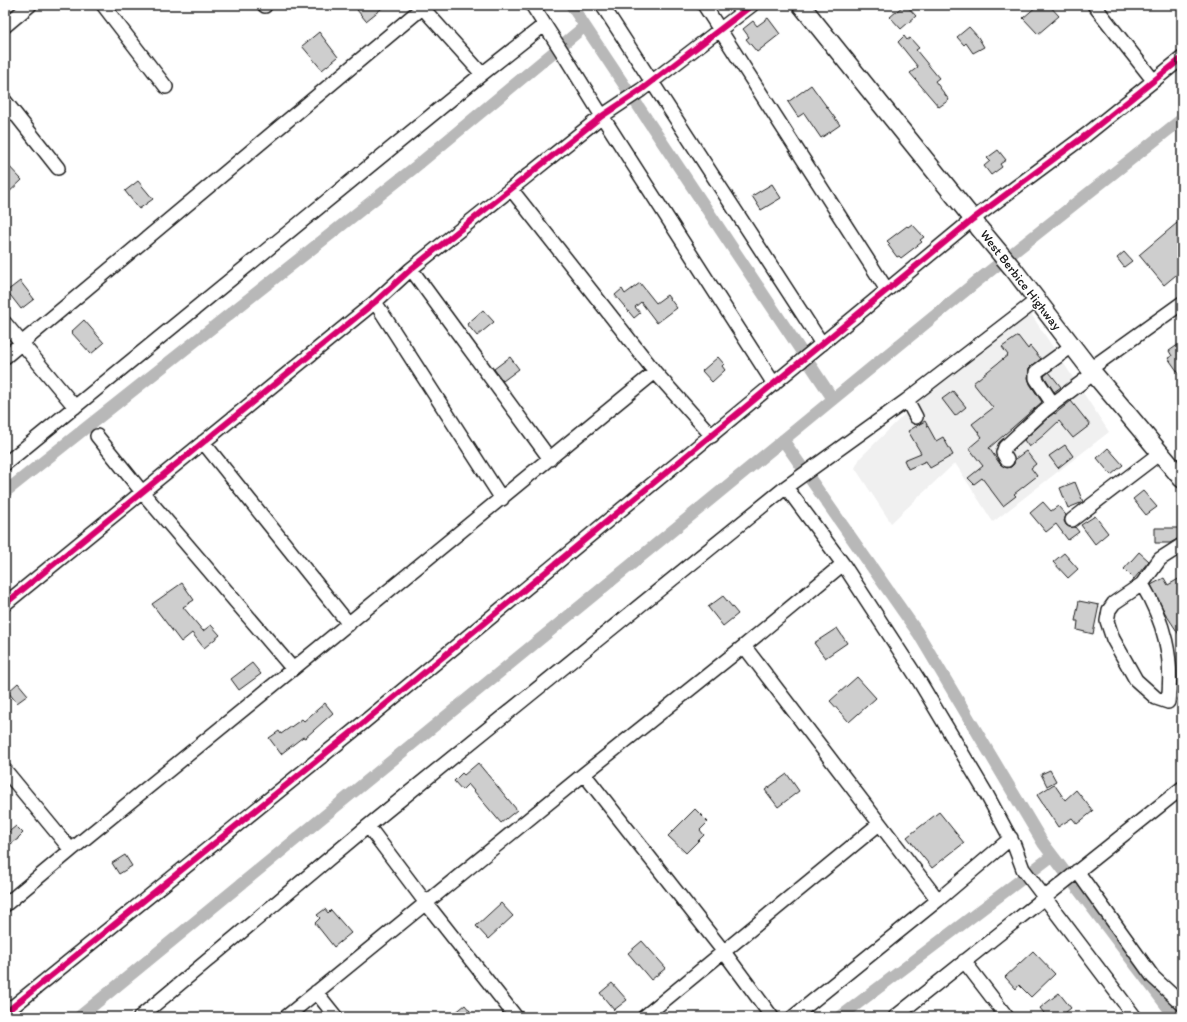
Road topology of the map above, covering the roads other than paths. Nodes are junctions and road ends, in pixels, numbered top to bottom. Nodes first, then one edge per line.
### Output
1 (30, 5) edge
2 (103, 5) edge
3 (532, 5) edge
4 (602, 5) edge
5 (704, 5) edge
6 (752, 5) edge
7 (801, 5) edge
8 (1094, 5) edge
9 (421, 6) edge
10 (544, 25) junction
11 (5, 26) edge
12 (721, 29) junction
13 (1182, 58) edge
14 (482, 74) junction
15 (1153, 80) junction
16 (651, 82) junction
17 (166, 87) dead end
18 (5, 101) edge
19 (602, 116) junction
20 (58, 168) dead end
21 (511, 190) junction
22 (976, 224) junction
23 (411, 269) junction
24 (888, 290) junction
25 (1037, 300) junction
26 (375, 302) junction
27 (1182, 303) edge
28 (5, 324) edge
29 (22, 344) junction
30 (822, 344) junction
31 (1072, 346) junction
32 (5, 357) edge
33 (1092, 371) junction
34 (655, 372) junction
35 (774, 384) junction
36 (908, 400) junction
37 (1054, 404) junction
38 (75, 407) junction
39 (916, 417) dead end
40 (97, 436) dead end
41 (712, 436) junction
42 (203, 442) junction
43 (1160, 453) junction
44 (550, 459) junction
45 (1007, 460) dead end
46 (5, 464) edge
47 (1182, 479) edge
48 (786, 487) junction
49 (142, 492) junction
50 (502, 499) junction
51 (1072, 520) dead end
52 (1182, 545) edge
53 (843, 564) junction
54 (1142, 584) junction
55 (5, 604) edge
56 (349, 624) junction
57 (744, 646) junction
58 (293, 670) junction
59 (5, 770) edge
60 (584, 774) junction
61 (1182, 788) edge
62 (879, 824) junction
63 (368, 826) junction
64 (1011, 838) junction
65 (71, 850) junction
66 (1077, 871) junction
67 (1045, 896) junction
68 (938, 900) junction
69 (426, 903) junction
70 (5, 905) edge
71 (724, 952) junction
72 (964, 961) junction
73 (316, 992) junction
74 (1182, 1004) edge
75 (5, 1013) edge
76 (140, 1017) edge
77 (286, 1017) edge
78 (336, 1017) edge
79 (516, 1017) edge
80 (644, 1017) edge
81 (772, 1017) edge
82 (793, 1017) edge
83 (895, 1017) edge
84 (1007, 1017) edge
85 (1136, 1017) edge

1 - 11 street
2 - 17 street
3 - 10 street
4 - 16 street
5 - 12 street
6 - 12 street
7 - 22 main road, West Berbice Highway
8 - 15 street
9 - 14 street
9 - 29 street
10 - 14 street
10 - 19 street
12 - 16 street
12 - 24 street
13 - 15 street
14 - 38 street
15 - 22 street
16 - 19 street
16 - 30 street
18 - 20 street
19 - 21 street
19 - 35 street
21 - 23 street
21 - 34 street
22 - 24 street
22 - 25 main road, West Berbice Highway
23 - 26 street
23 - 44 street
24 - 30 street
25 - 31 main road, West Berbice Highway
25 - 36 street
26 - 42 street
26 - 50 street
27 - 33 street
28 - 29 street
29 - 32 street
29 - 38 street
30 - 35 street
31 - 33 main road, West Berbice Highway
31 - 37 street
33 - 37 street
33 - 43 main road, West Berbice Highway
34 - 41 street
34 - 44 street
35 - 41 street
36 - 39 street
36 - 48 street
37 - 45 street
38 - 46 street
40 - 49 street
41 - 75 street
42 - 49 street
42 - 56 street
43 - 47 main road, West Berbice Highway
43 - 51 street
44 - 50 street
48 - 53 street
48 - 63 street
49 - 55 street
49 - 58 street
50 - 56 street
52 - 54 street
53 - 57 street
53 - 64 street
54 - 54 street
56 - 58 street
57 - 60 street
57 - 62 street
58 - 65 street
59 - 65 street
60 - 69 street
60 - 71 street
61 - 66 street
62 - 68 street
62 - 71 street
63 - 69 street
63 - 76 street
64 - 67 street
64 - 68 street
65 - 70 street
66 - 67 street
66 - 74 street
67 - 72 street
67 - 85 street
68 - 82 street
69 - 73 street
69 - 79 street
71 - 80 street
71 - 81 street
72 - 83 street
72 - 84 street
73 - 77 street
73 - 78 street

